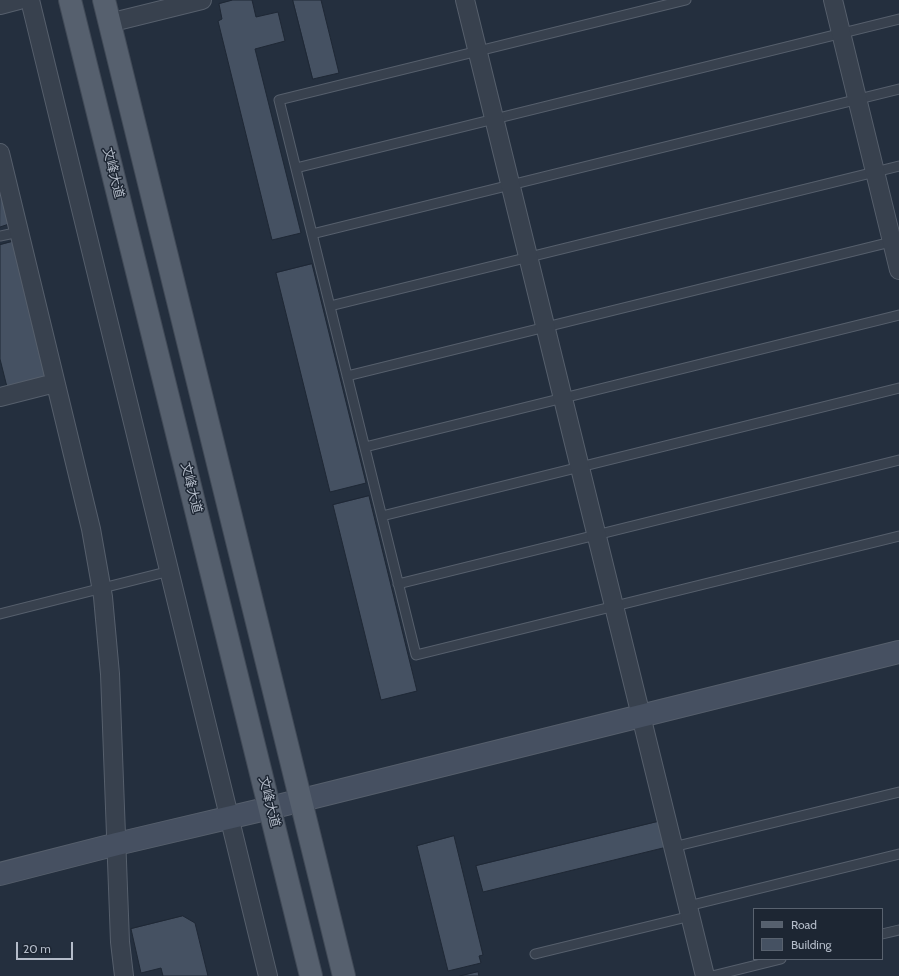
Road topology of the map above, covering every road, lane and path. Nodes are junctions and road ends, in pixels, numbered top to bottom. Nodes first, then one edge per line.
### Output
1 (19, 0) edge
2 (30, 0) edge
3 (70, 0) edge
4 (104, 0) edge
5 (202, 0) edge
6 (465, 0) edge
7 (686, 0) edge
8 (833, 0) edge
9 (0, 5) edge
10 (899, 19) edge
11 (109, 23) junction
12 (841, 33) junction
13 (477, 52) junction
14 (899, 89) edge
15 (858, 99) junction
16 (494, 119) junction
17 (0, 153) edge
18 (899, 166) edge
19 (296, 168) junction
20 (875, 172) junction
21 (510, 185) junction
22 (19, 232) junction
23 (312, 234) junction
24 (0, 236) edge
25 (896, 241) edge
26 (528, 257) junction
27 (899, 270) edge
28 (330, 306) junction
29 (899, 315) edge
30 (545, 327) junction
31 (347, 376) junction
32 (56, 383) junction
33 (899, 388) edge
34 (0, 397) edge
35 (563, 398) junction
36 (365, 447) junction
37 (899, 460) edge
38 (580, 467) junction
39 (382, 516) junction
40 (596, 535) junction
41 (899, 536) edge
42 (170, 571) junction
43 (398, 584) junction
44 (101, 589) junction
45 (614, 606) junction
46 (0, 614) edge
47 (899, 652) edge
48 (641, 715) junction
49 (899, 792) edge
50 (300, 800) junction
51 (270, 808) junction
52 (229, 818) junction
53 (117, 844) junction
54 (674, 847) junction
55 (899, 854) edge
56 (0, 874) edge
57 (689, 911) junction
58 (899, 930) edge
59 (883, 934) edge
60 (535, 954) dead end
61 (777, 960) edge
62 (124, 976) edge
63 (268, 976) edge
64 (312, 976) edge
65 (344, 976) edge
66 (705, 976) edge
67 (712, 976) edge

1 - 9 street
2 - 42 street
3 - 51 main road, 文峰大道
4 - 11 main road
5 - 11 street
6 - 13 street
7 - 13 lane
8 - 12 street
10 - 12 lane
11 - 50 main road
12 - 15 street
12 - 16 lane
13 - 16 street
13 - 19 lane
14 - 15 lane
15 - 20 street
15 - 21 lane
16 - 19 lane
16 - 21 street
17 - 22 street
18 - 20 lane
19 - 23 lane
20 - 25 street
20 - 26 lane
21 - 23 lane
21 - 26 street
22 - 24 lane
22 - 32 street
23 - 28 lane
25 - 27 street
25 - 30 lane
26 - 28 lane
26 - 30 street
28 - 31 lane
29 - 35 lane
30 - 31 lane
30 - 35 street
31 - 36 lane
32 - 34 street
32 - 44 street
33 - 38 lane
35 - 36 lane
35 - 38 street
36 - 39 lane
37 - 40 lane
38 - 39 lane
38 - 40 street
39 - 43 lane
40 - 43 lane
40 - 45 street
41 - 45 lane
42 - 44 lane
42 - 52 street
43 - 45 lane
44 - 46 lane
44 - 53 street
45 - 48 street
47 - 48 street
48 - 50 street
48 - 54 street
49 - 54 lane
50 - 51 street
50 - 65 main road
51 - 52 street
51 - 64 main road, 文峰大道
52 - 53 street
52 - 63 street
53 - 56 street
53 - 62 street
54 - 57 street
55 - 57 lane
57 - 60 lane
57 - 66 street
58 - 59 lane
61 - 67 lane

